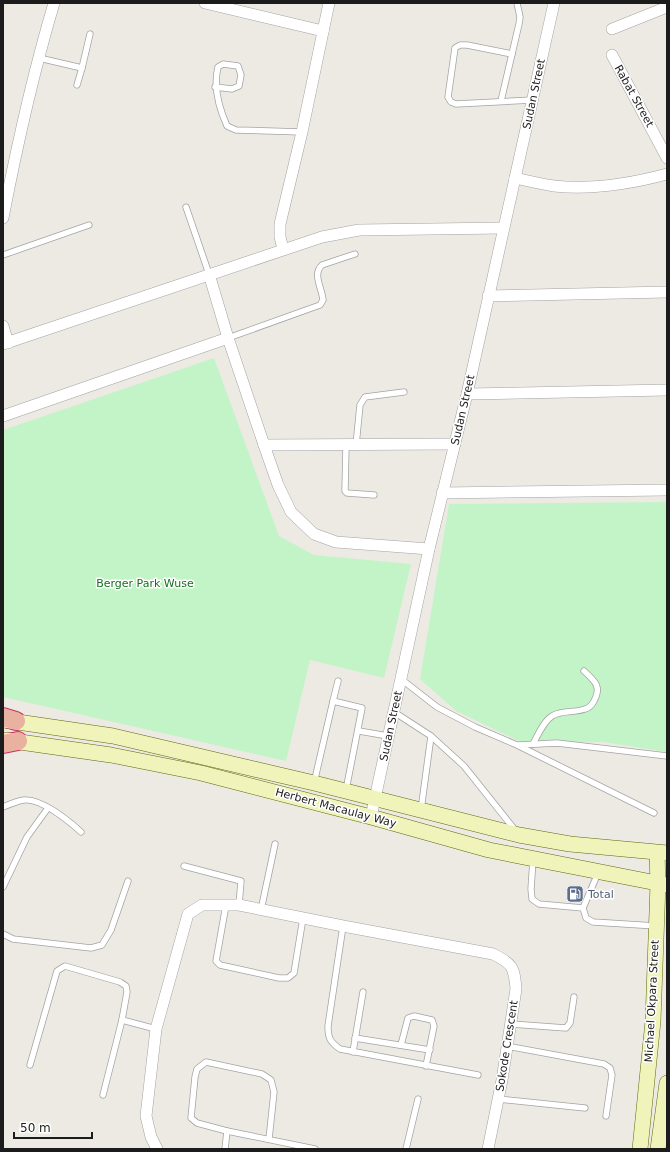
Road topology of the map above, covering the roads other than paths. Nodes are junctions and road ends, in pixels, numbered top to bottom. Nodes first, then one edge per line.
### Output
1 (54, 3) edge
2 (205, 3) edge
3 (329, 3) edge
4 (517, 3) edge
5 (554, 3) edge
6 (667, 7) edge
7 (612, 29) dead end
8 (323, 31) junction
9 (90, 34) dead end
10 (512, 54) junction
11 (612, 54) dead end
12 (38, 58) junction
13 (82, 68) junction
14 (77, 85) dead end
15 (215, 87) junction
16 (532, 100) junction
17 (501, 101) junction
18 (302, 132) junction
19 (667, 158) edge
20 (667, 174) edge
21 (515, 178) junction
22 (186, 207) dead end
23 (3, 218) edge
24 (90, 225) dead end
25 (503, 228) junction
26 (283, 249) junction
27 (356, 254) dead end
28 (3, 255) edge
29 (209, 274) junction
30 (667, 292) edge
31 (488, 296) junction
32 (3, 326) edge
33 (228, 338) junction
34 (5, 344) edge
35 (667, 390) edge
36 (404, 392) dead end
37 (467, 394) junction
38 (3, 416) edge
39 (455, 444) junction
40 (264, 445) junction
41 (351, 445) junction
42 (667, 490) edge
43 (442, 493) junction
44 (374, 495) dead end
45 (429, 549) junction
46 (584, 671) dead end
47 (401, 679) junction
48 (338, 681) dead end
49 (333, 701) junction
50 (394, 712) junction
51 (7, 719) edge
52 (359, 731) junction
53 (388, 736) junction
54 (431, 736) junction
55 (8, 742) edge
56 (533, 744) junction
57 (517, 745) junction
58 (667, 756) edge
59 (314, 783) junction
60 (346, 791) junction
61 (375, 798) junction
62 (3, 807) edge
63 (48, 808) junction
64 (421, 810) junction
65 (654, 813) dead end
66 (371, 817) junction
67 (81, 832) dead end
68 (519, 835) junction
69 (275, 844) dead end
70 (662, 853) edge
71 (533, 860) junction
72 (184, 866) dead end
73 (599, 871) junction
74 (128, 881) dead end
75 (663, 885) edge
76 (3, 886) edge
77 (226, 904) junction
78 (239, 905) junction
79 (583, 908) junction
80 (261, 910) junction
81 (303, 918) junction
82 (343, 926) junction
83 (656, 926) junction
84 (3, 934) edge
85 (363, 992) dead end
86 (574, 996) dead end
87 (122, 1020) junction
88 (511, 1024) junction
89 (156, 1029) junction
90 (356, 1038) junction
91 (401, 1045) junction
92 (508, 1046) junction
93 (430, 1050) junction
94 (353, 1052) junction
95 (30, 1065) dead end
96 (426, 1066) junction
97 (478, 1075) dead end
98 (667, 1083) edge
99 (103, 1095) dead end
100 (418, 1099) dead end
101 (498, 1099) junction
102 (585, 1108) dead end
103 (606, 1116) dead end
104 (227, 1131) junction
105 (269, 1139) junction
106 (157, 1149) edge
107 (225, 1149) edge
108 (315, 1149) edge
109 (406, 1149) edge
110 (488, 1149) edge
111 (640, 1149) edge
112 (658, 1149) edge

1 - 12 street
2 - 8 street
3 - 8 street
4 - 10 lane
5 - 16 street, Sudan Street
6 - 7 street
8 - 18 street
9 - 13 lane
10 - 17 lane
10 - 17 lane
11 - 19 street, Rabat Street
12 - 13 lane
12 - 23 street
13 - 14 lane
15 - 15 lane
15 - 18 lane
16 - 17 lane
16 - 21 street, Sudan Street
18 - 26 street
20 - 21 street
21 - 25 street, Sudan Street
22 - 29 lane
24 - 28 lane
25 - 26 street
25 - 31 street, Sudan Street
26 - 29 street
27 - 33 lane
29 - 33 street
29 - 34 street
30 - 31 street
31 - 37 street, Sudan Street
32 - 34 street
33 - 38 street
33 - 40 street
35 - 37 street
36 - 41 lane
37 - 39 street, Sudan Street
39 - 41 street
39 - 43 street, Sudan Street
40 - 41 street
40 - 45 street
41 - 44 lane
42 - 43 street
43 - 45 street, Sudan Street
45 - 47 street, Sudan Street
46 - 56 lane
47 - 50 street, Sudan Street
47 - 57 lane
48 - 49 lane
49 - 52 lane
49 - 59 lane
50 - 53 street, Sudan Street
50 - 54 lane
51 - 59 main road, Herbert Macaulay Way
52 - 53 lane
52 - 60 lane
53 - 61 street, Sudan Street
54 - 64 lane
54 - 68 lane
55 - 66 main road, Herbert Macaulay Way
56 - 57 lane
56 - 58 lane
57 - 65 lane
59 - 60 main road, Herbert Macaulay Way
60 - 61 main road, Herbert Macaulay Way
61 - 64 main road, Herbert Macaulay Way
61 - 66 street, Sudan Street
62 - 63 lane
63 - 67 lane
63 - 76 lane
64 - 68 main road, Herbert Macaulay Way
66 - 71 main road, Herbert Macaulay Way
68 - 70 main road, Herbert Macaulay Way
69 - 80 lane
70 - 75 main road, Michael Okpara Street
71 - 73 main road, Herbert Macaulay Way
71 - 79 lane
72 - 78 lane
73 - 75 main road, Herbert Macaulay Way
73 - 79 lane
74 - 84 lane
75 - 83 main road, Michael Okpara Street
77 - 78 street
77 - 81 lane
77 - 89 street
78 - 80 street
79 - 83 lane
80 - 81 street
81 - 82 street
82 - 88 street, Sokode Crescent
82 - 94 lane
83 - 111 main road, Michael Okpara Street
85 - 90 lane
86 - 88 lane
87 - 89 lane
87 - 95 lane
87 - 99 lane
88 - 92 street, Sokode Crescent
89 - 106 street
90 - 91 lane
90 - 94 lane
91 - 93 lane
91 - 93 lane
92 - 101 street, Sokode Crescent
92 - 103 lane
93 - 96 lane
94 - 96 lane
96 - 97 lane
98 - 112 main road
100 - 109 lane
101 - 102 lane
101 - 110 street, Sokode Crescent
104 - 105 lane
104 - 105 lane
104 - 107 lane
105 - 108 lane

